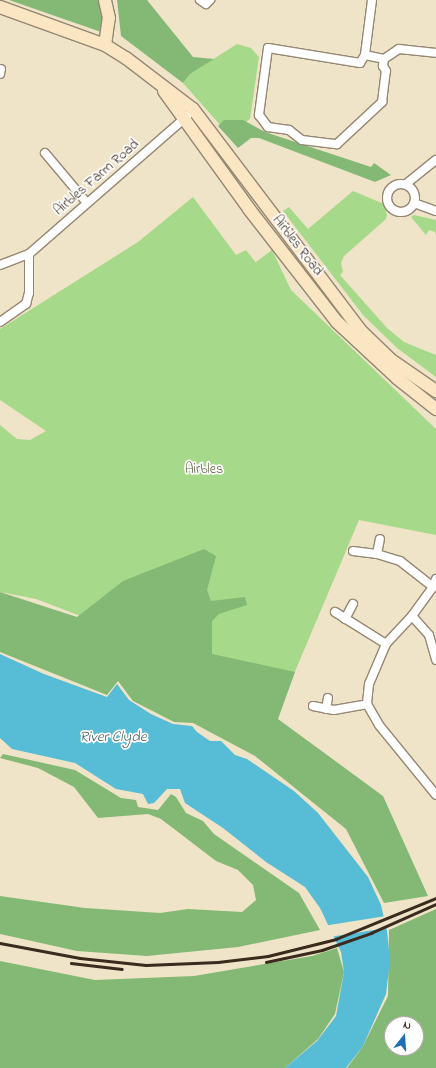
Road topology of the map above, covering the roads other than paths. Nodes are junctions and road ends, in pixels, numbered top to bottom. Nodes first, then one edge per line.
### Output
1 (105, 0) edge
2 (200, 0) edge
3 (210, 0) edge
4 (372, 0) edge
5 (0, 7) edge
6 (105, 45) junction
7 (436, 53) edge
8 (365, 55) junction
9 (384, 59) junction
10 (158, 81) junction
11 (193, 109) junction
12 (184, 120) junction
13 (45, 154) dead end
14 (436, 160) edge
15 (406, 184) junction
16 (414, 202) junction
17 (87, 203) junction
18 (436, 211) edge
19 (29, 254) junction
20 (0, 265) edge
21 (0, 322) edge
22 (436, 391) edge
23 (436, 410) edge
24 (380, 539) dead end
25 (353, 551) dead end
26 (377, 554) junction
27 (436, 579) edge
28 (433, 587) junction
29 (353, 604) dead end
30 (335, 612) dead end
31 (412, 616) junction
32 (345, 619) junction
33 (386, 644) junction
34 (436, 660) edge
35 (328, 698) dead end
36 (367, 704) junction
37 (313, 706) dead end
38 (326, 709) junction
39 (436, 795) edge

1 - 6 main road
2 - 3 street
4 - 8 street
5 - 6 main road, Airbles Road
6 - 10 main road, Airbles Road
7 - 9 street
8 - 9 street
8 - 9 street
10 - 11 main road, Airbles Road
10 - 12 main road, Airbles Road
11 - 12 street, Airbles Farm Road
11 - 22 main road, Airbles Road
12 - 17 street, Airbles Farm Road
12 - 23 main road, Airbles Road
13 - 17 street
14 - 15 street
15 - 16 street
15 - 16 street
16 - 18 street
17 - 19 street, Airbles Farm Road
19 - 20 street, Airbles Farm Road
19 - 21 street
24 - 26 street
25 - 26 street
26 - 28 street
27 - 28 street
28 - 31 street
29 - 32 street
30 - 32 street
31 - 33 street
31 - 34 street
32 - 33 street
33 - 36 street
35 - 38 street
36 - 38 street
36 - 39 street
37 - 38 street

